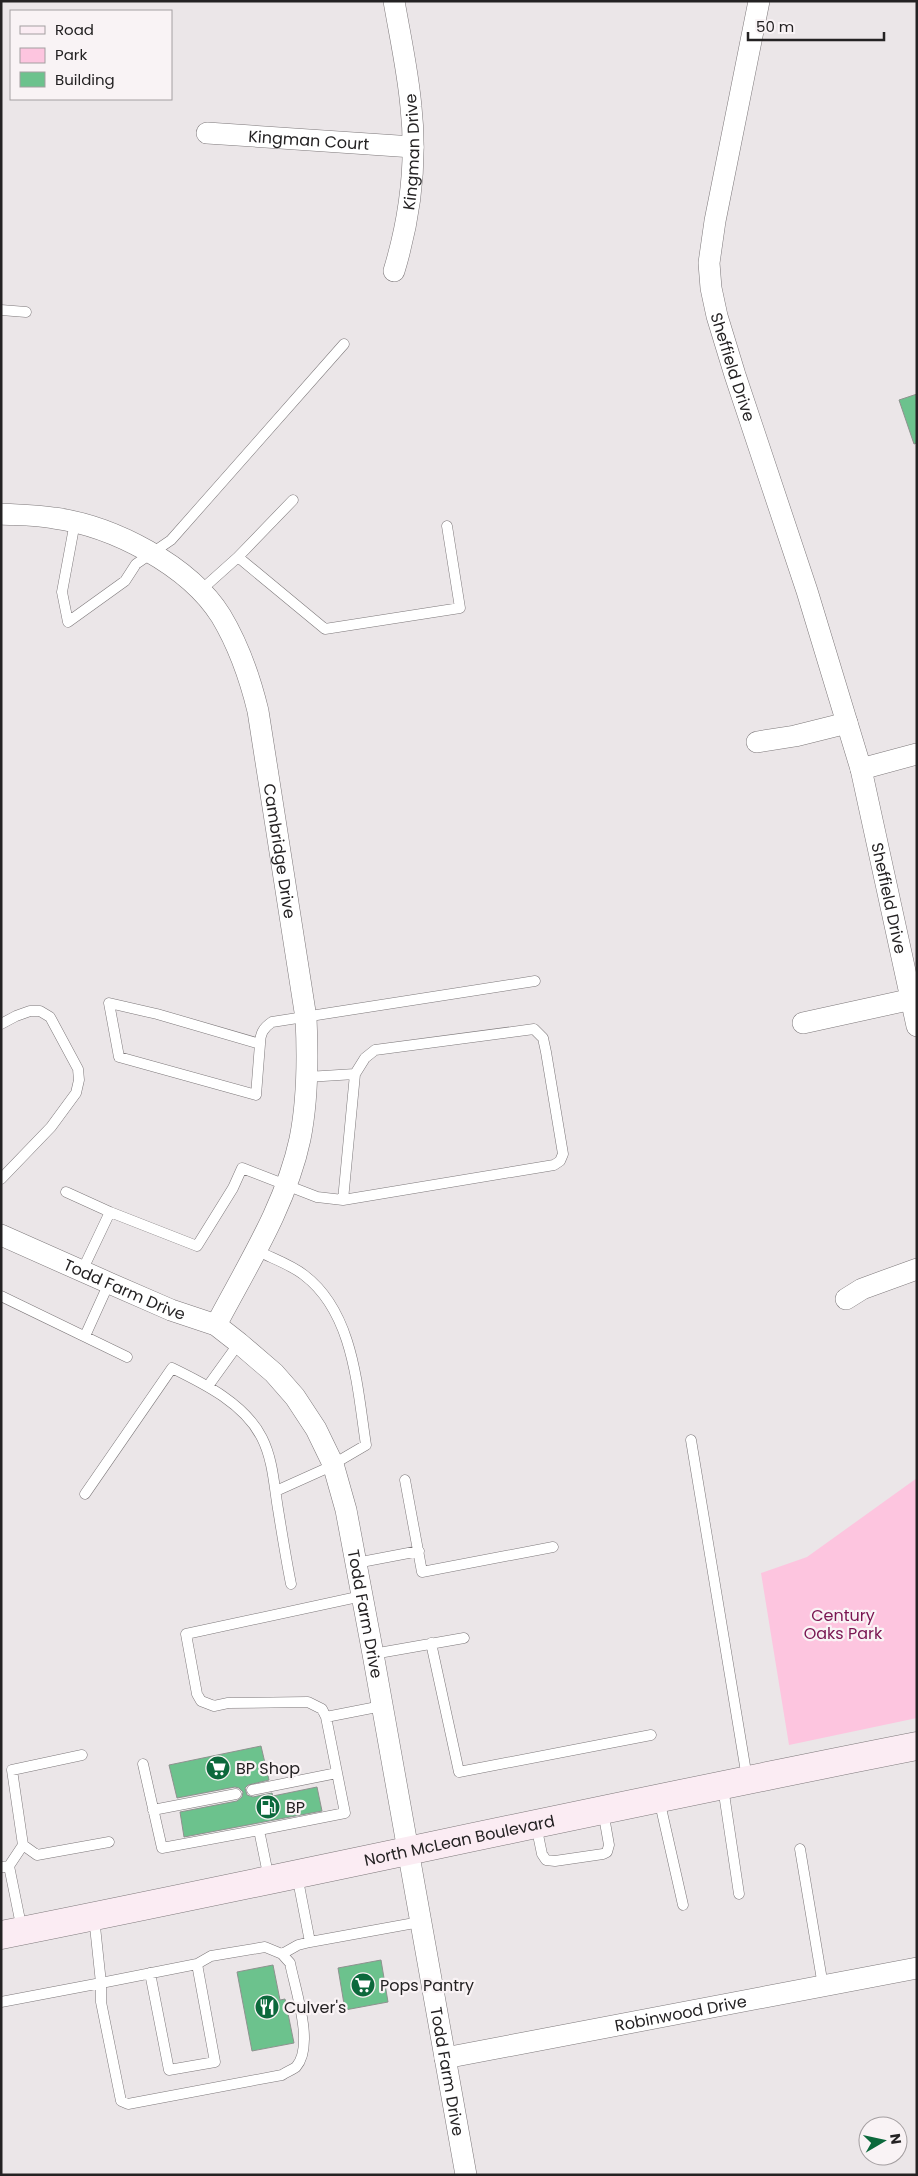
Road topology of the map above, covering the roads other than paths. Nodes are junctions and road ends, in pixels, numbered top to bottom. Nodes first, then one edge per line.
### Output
1 (394, 1) edge
2 (759, 1) edge
3 (206, 133) dead end
4 (413, 147) junction
5 (394, 270) dead end
6 (1, 310) edge
7 (26, 312) dead end
8 (344, 344) dead end
9 (292, 500) dead end
10 (1, 514) edge
11 (75, 522) junction
12 (447, 526) dead end
13 (151, 554) junction
14 (238, 558) junction
15 (200, 591) junction
16 (847, 723) junction
17 (757, 742) dead end
18 (917, 754) edge
19 (861, 769) junction
20 (534, 981) dead end
21 (914, 999) edge
22 (306, 1018) junction
23 (802, 1023) dead end
24 (1, 1024) edge
25 (917, 1026) edge
26 (260, 1044) junction
27 (355, 1074) junction
28 (307, 1077) junction
29 (1, 1179) edge
30 (286, 1184) junction
31 (66, 1192) dead end
32 (343, 1200) junction
33 (110, 1212) junction
34 (1, 1235) edge
35 (256, 1250) junction
36 (917, 1269) edge
37 (82, 1271) junction
38 (109, 1283) junction
39 (1, 1296) edge
40 (846, 1299) dead end
41 (216, 1326) junction
42 (85, 1336) junction
43 (239, 1343) junction
44 (127, 1357) dead end
45 (208, 1386) junction
46 (691, 1440) dead end
47 (333, 1464) junction
48 (406, 1480) dead end
49 (276, 1491) junction
50 (85, 1494) dead end
51 (553, 1547) dead end
52 (419, 1552) junction
53 (356, 1563) junction
54 (291, 1584) dead end
55 (362, 1596) junction
56 (464, 1638) dead end
57 (431, 1644) junction
58 (373, 1654) junction
59 (382, 1706) junction
60 (326, 1717) junction
61 (651, 1735) dead end
62 (917, 1746) edge
63 (82, 1755) dead end
64 (143, 1764) dead end
65 (337, 1773) junction
66 (735, 1782) junction
67 (252, 1790) dead end
68 (236, 1794) dead end
69 (659, 1798) junction
70 (153, 1810) junction
71 (603, 1810) junction
72 (536, 1825) junction
73 (259, 1830) junction
74 (109, 1842) dead end
75 (23, 1845) junction
76 (800, 1849) dead end
77 (408, 1850) junction
78 (5, 1866) edge
79 (297, 1874) junction
80 (269, 1880) junction
81 (740, 1894) dead end
82 (683, 1905) dead end
83 (94, 1916) junction
84 (420, 1922) junction
85 (12, 1933) edge
86 (310, 1942) junction
87 (282, 1954) junction
88 (197, 1964) junction
89 (917, 1968) edge
90 (150, 1973) junction
91 (101, 1983) junction
92 (822, 1986) junction
93 (1, 2002) edge
94 (445, 2058) junction
95 (466, 2175) edge

1 - 4 street, Kingman Drive
2 - 16 street, Sheffield Drive
3 - 4 street, Kingman Court
4 - 5 street, Kingman Drive
6 - 7 lane
8 - 13 lane
9 - 14 lane
10 - 11 street, Cambridge Drive
11 - 13 street, Cambridge Drive
11 - 13 lane
12 - 14 lane
13 - 15 street, Cambridge Drive
14 - 15 lane
15 - 22 street, Cambridge Drive
16 - 17 street
16 - 19 street, Sheffield Drive
18 - 19 street
19 - 21 street, Sheffield Drive
20 - 22 lane
21 - 23 street
21 - 25 street, Sheffield Drive
22 - 26 lane
22 - 28 street, Cambridge Drive
24 - 29 lane
26 - 26 lane
27 - 28 lane
27 - 32 lane
27 - 32 lane
28 - 30 street, Cambridge Drive
30 - 32 lane
30 - 33 lane
30 - 35 street, Cambridge Drive
31 - 33 lane
33 - 37 lane
34 - 37 street, Todd Farm Drive
35 - 41 street, Cambridge Drive
35 - 47 lane
36 - 40 street
37 - 38 street, Todd Farm Drive
38 - 41 street, Todd Farm Drive
38 - 42 lane
39 - 42 lane
41 - 43 street, Todd Farm Drive
42 - 44 lane
43 - 45 lane
43 - 47 street, Todd Farm Drive
45 - 49 lane
45 - 50 lane
46 - 66 lane
47 - 49 lane
47 - 53 street, Todd Farm Drive
48 - 52 lane
49 - 54 lane
51 - 52 lane
52 - 53 lane
53 - 55 street, Todd Farm Drive
55 - 58 street, Todd Farm Drive
55 - 60 lane
56 - 57 lane
57 - 58 lane
57 - 61 lane
58 - 59 street, Todd Farm Drive
59 - 60 lane
59 - 77 street, Todd Farm Drive
60 - 65 lane
62 - 66 main road, North McLean Boulevard
63 - 75 lane
64 - 70 lane
65 - 67 lane
65 - 73 lane
66 - 69 main road, North McLean Boulevard
66 - 81 lane
68 - 70 lane
69 - 71 main road, North McLean Boulevard
69 - 82 lane
70 - 73 lane
71 - 72 main road, North McLean Boulevard
71 - 72 lane
72 - 77 main road, North McLean Boulevard
73 - 80 lane
74 - 75 lane
75 - 78 lane
76 - 92 lane
77 - 79 main road, North McLean Boulevard
77 - 84 street, Todd Farm Drive
78 - 85 lane
79 - 80 main road, North McLean Boulevard
79 - 86 lane
80 - 83 main road, North McLean Boulevard
83 - 85 main road, North McLean Boulevard
83 - 91 lane
84 - 86 lane
84 - 94 street, Todd Farm Drive
86 - 87 lane
87 - 88 lane
87 - 91 lane
88 - 90 lane
88 - 90 lane
89 - 92 street, Robinwood Drive
90 - 91 lane
91 - 93 lane
92 - 94 street, Robinwood Drive
94 - 95 street, Todd Farm Drive

